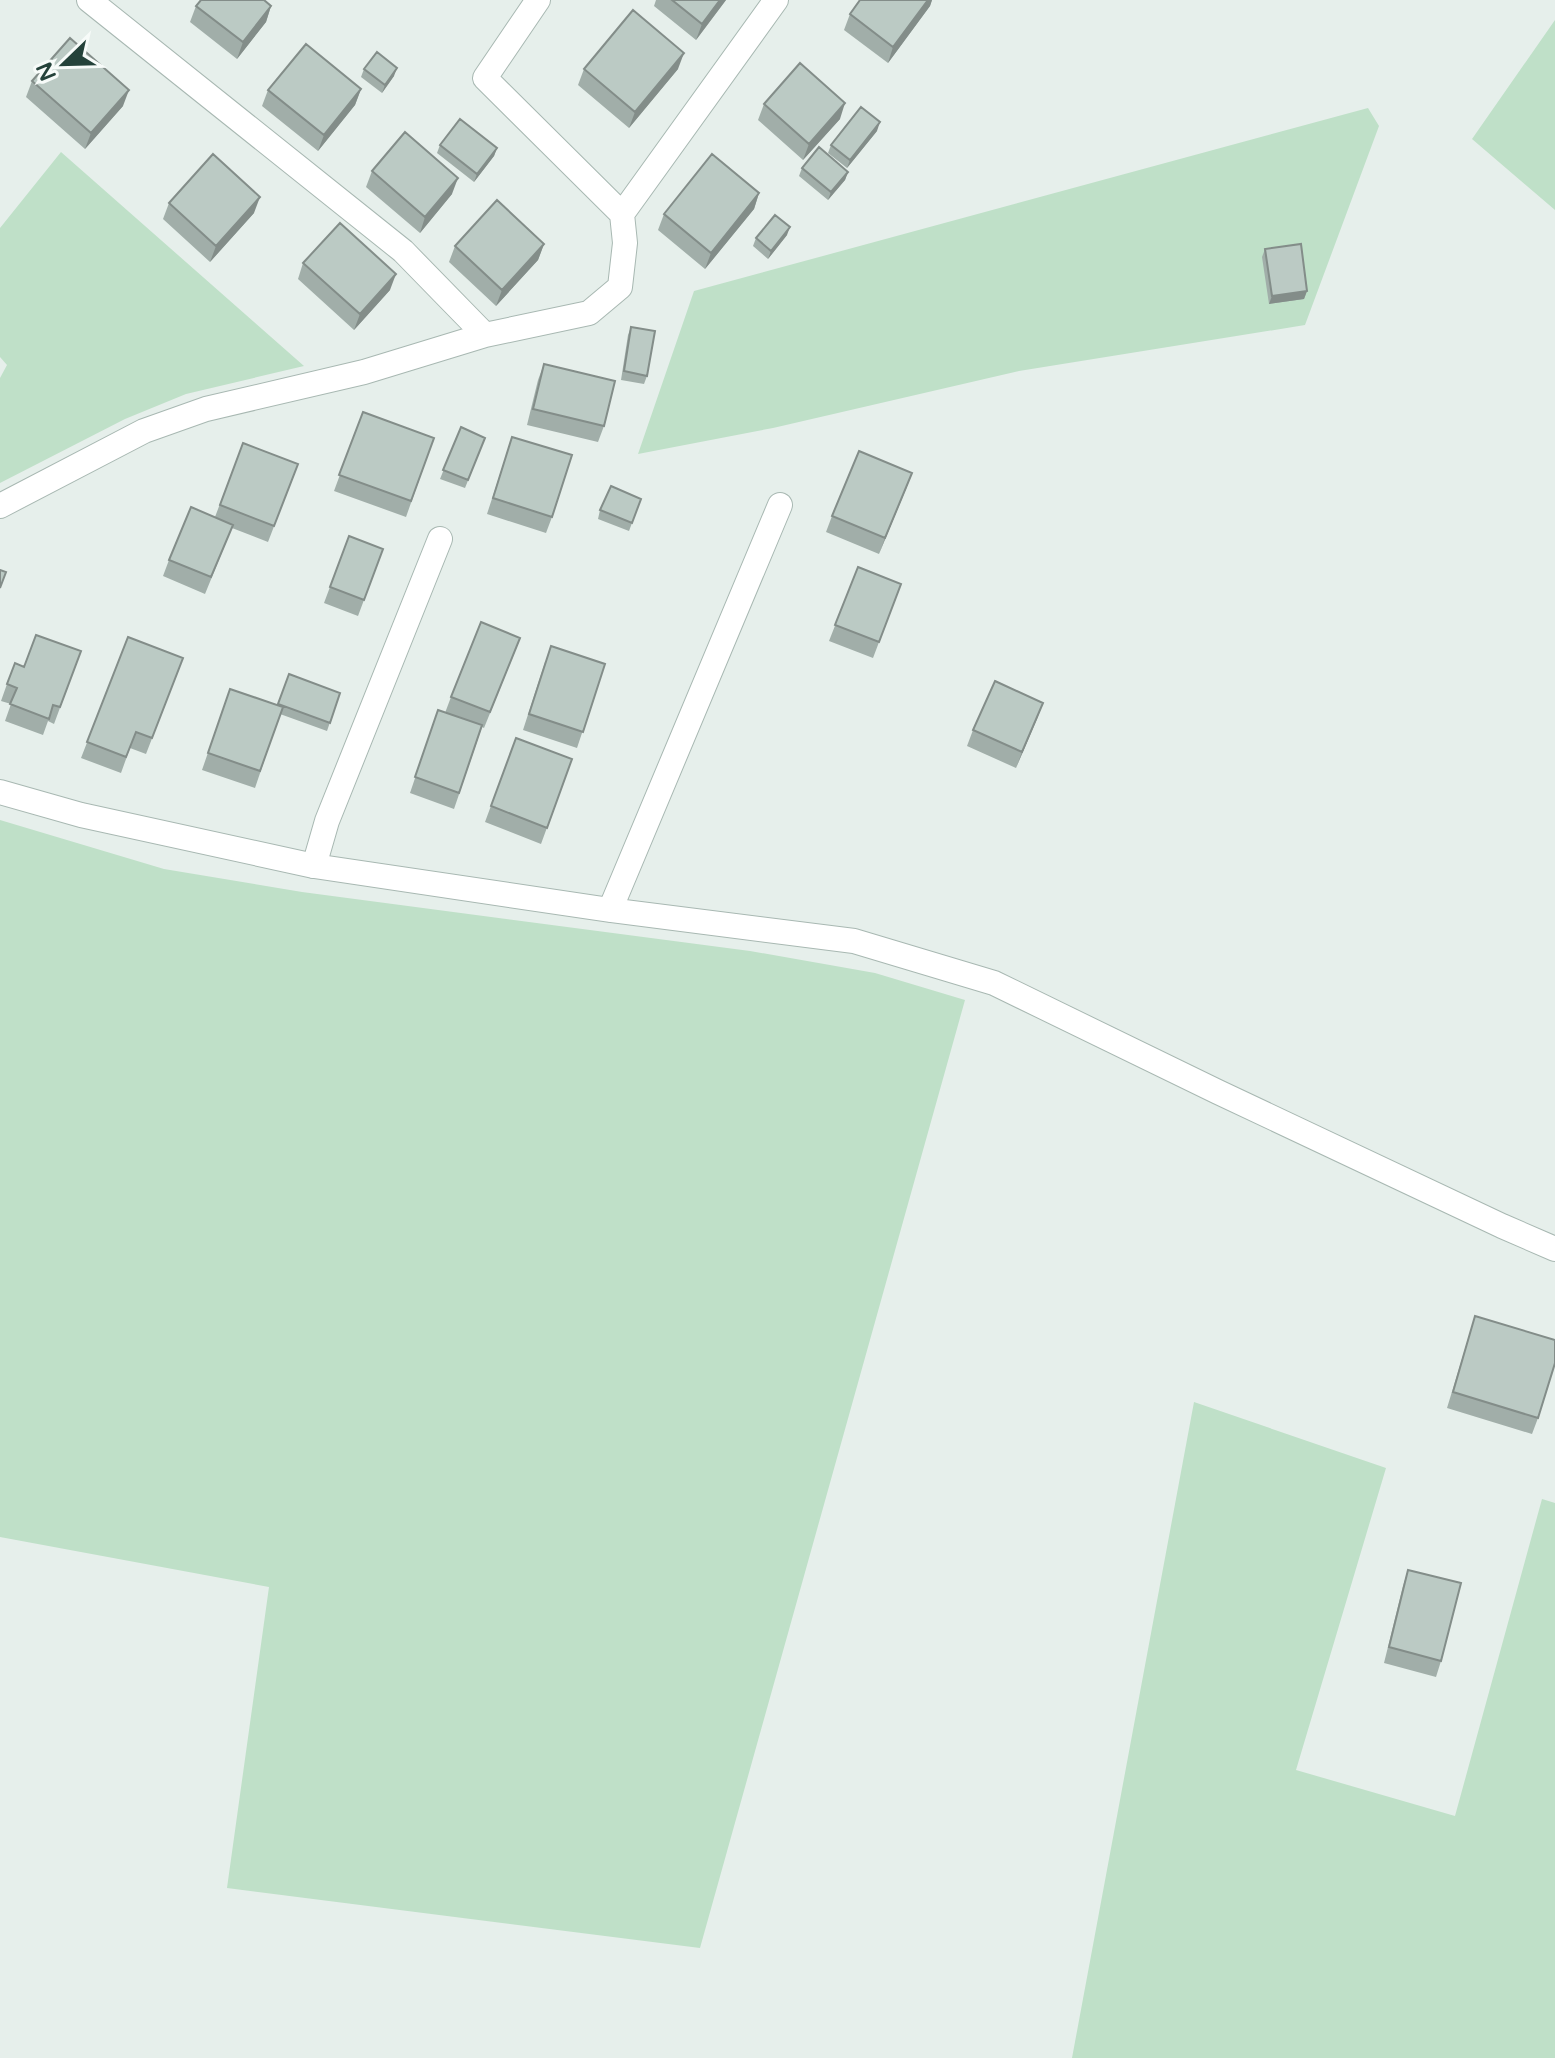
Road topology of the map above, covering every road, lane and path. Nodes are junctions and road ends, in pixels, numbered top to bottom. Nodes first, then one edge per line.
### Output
1 (89, 0) edge
2 (538, 0) edge
3 (776, 0) edge
4 (622, 214) junction
5 (485, 335) junction
6 (780, 505) dead end
7 (0, 506) edge
8 (440, 539) dead end
9 (0, 792) edge
10 (314, 866) junction
11 (610, 910) junction
12 (1555, 1249) edge

1 - 5 street
2 - 4 street
3 - 4 street
4 - 5 street
5 - 7 street
6 - 11 street
8 - 10 street
9 - 10 street
10 - 11 street
11 - 12 street

